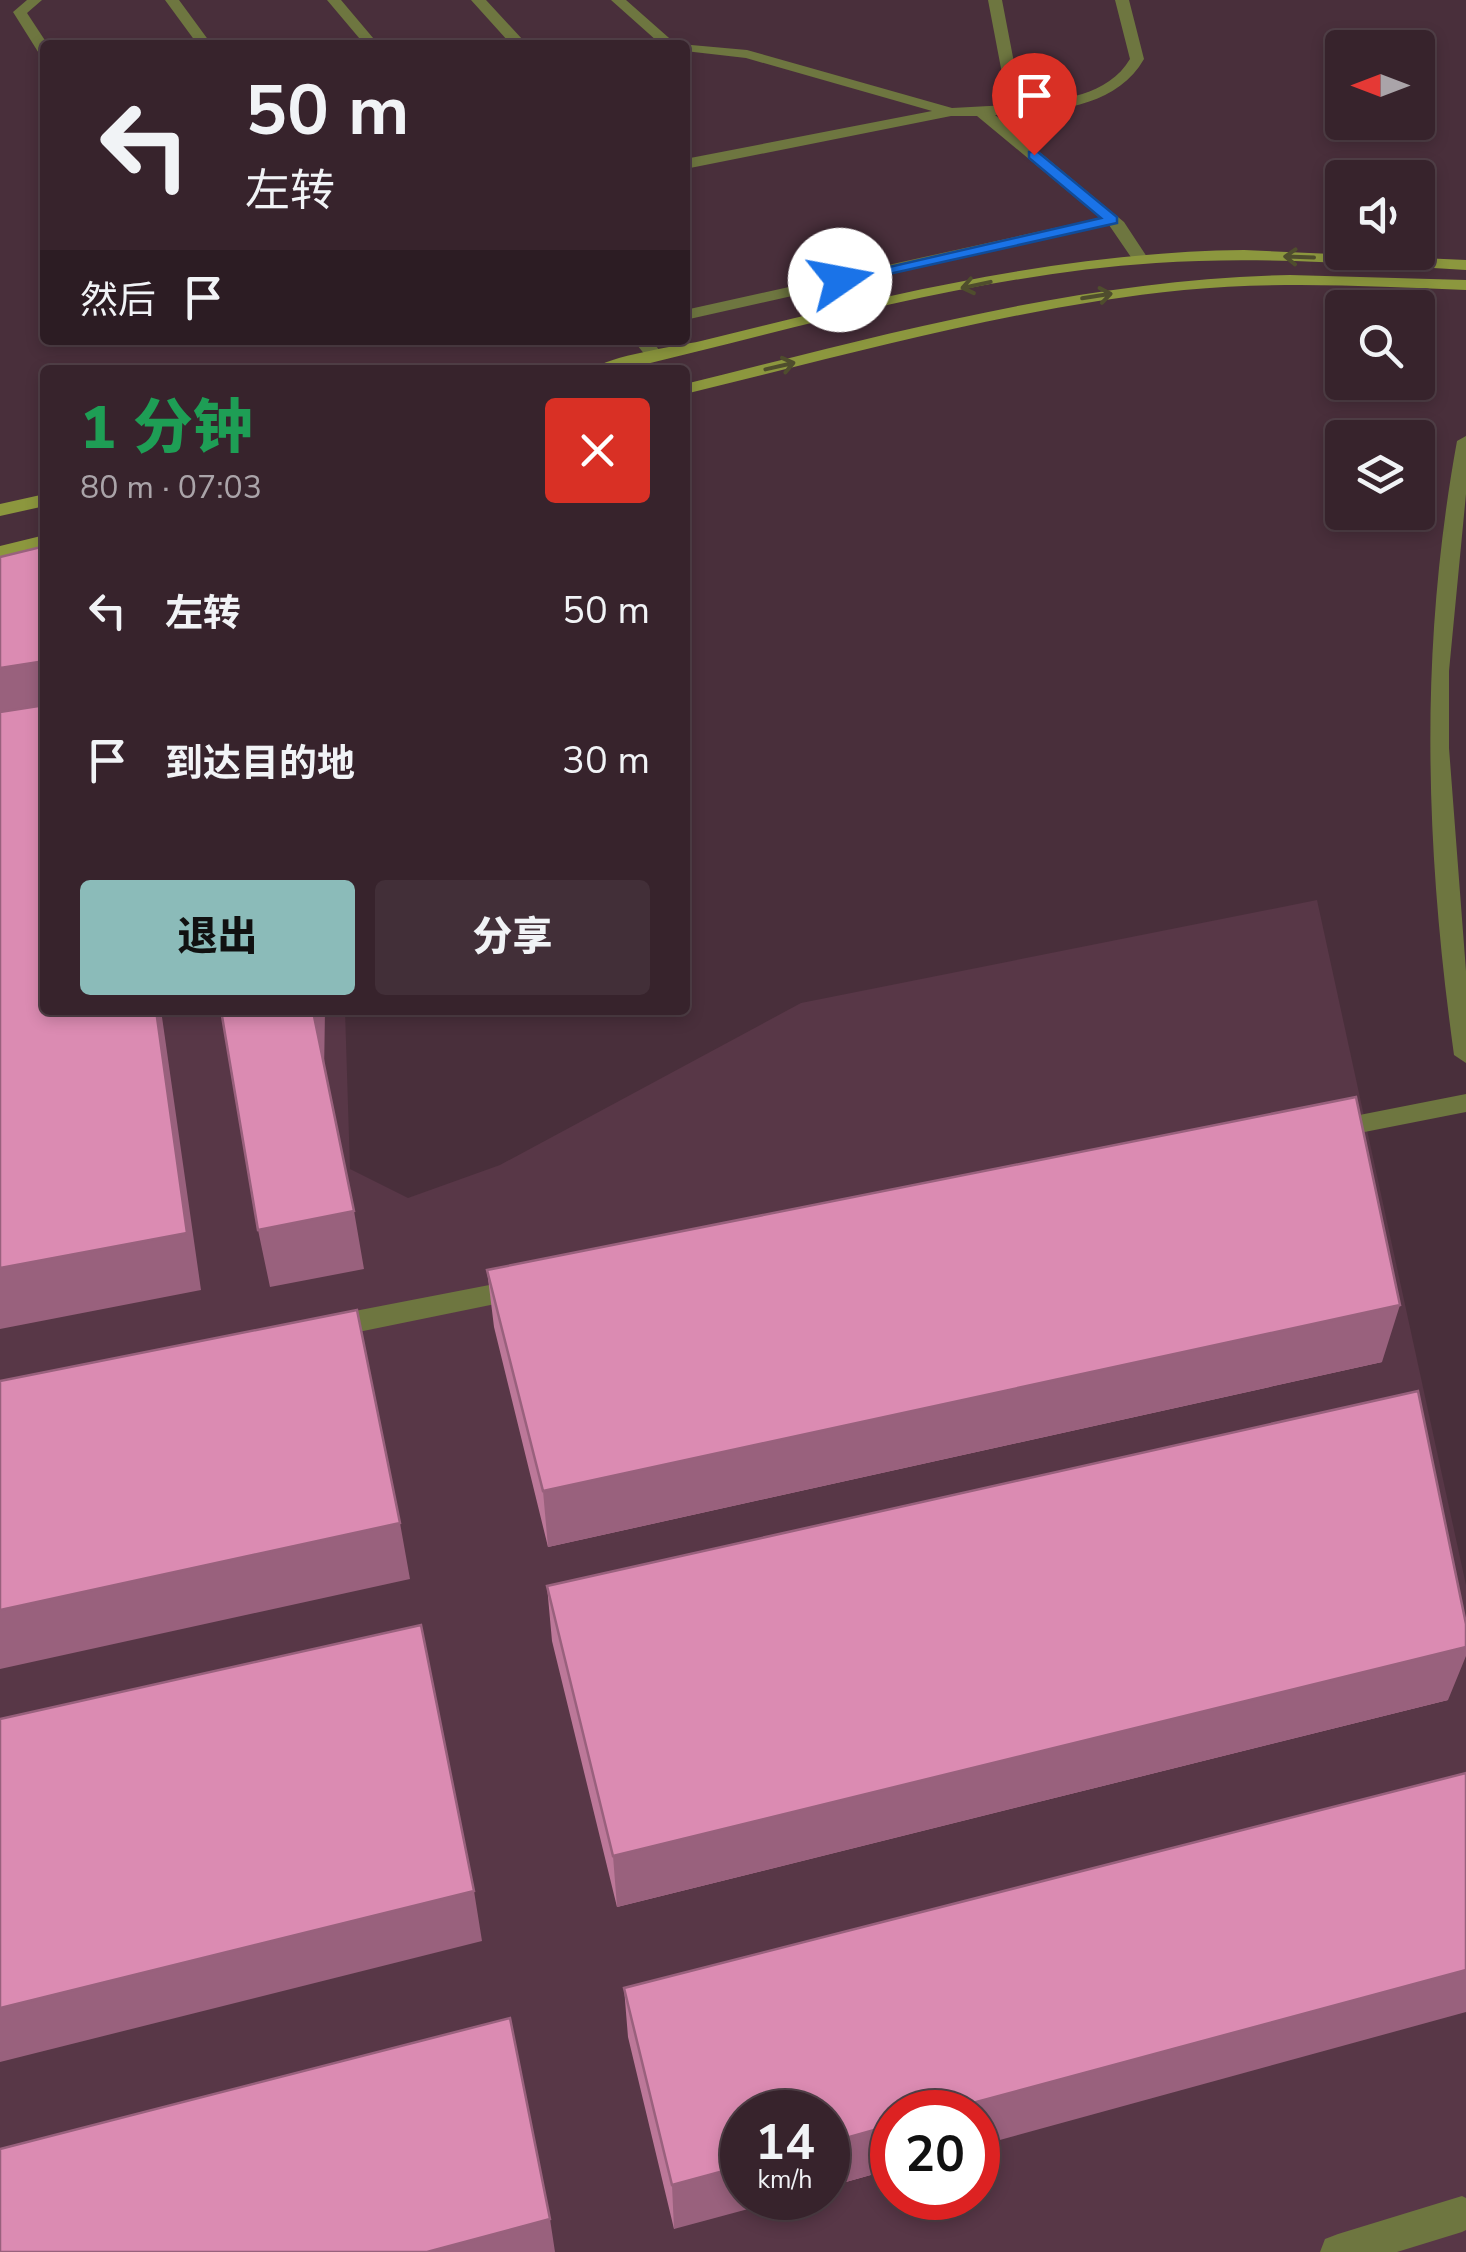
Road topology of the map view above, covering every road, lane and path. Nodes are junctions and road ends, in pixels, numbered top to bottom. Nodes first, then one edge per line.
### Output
1 (35, 0) edge
2 (172, 0) edge
3 (334, 0) edge
4 (478, 0) edge
5 (618, 0) edge
6 (995, 0) edge
7 (1122, 0) edge
8 (200, 40) edge
9 (368, 40) edge
10 (515, 40) edge
11 (664, 40) edge
12 (40, 44) edge
13 (690, 48) edge
14 (1016, 109) junction
15 (981, 111) junction
16 (951, 112) junction
17 (690, 163) edge
18 (1112, 220) junction
19 (1141, 260) junction
20 (1466, 265) edge
21 (1466, 286) edge
22 (690, 314) edge
23 (646, 345) edge
24 (656, 357) junction
25 (622, 365) edge
26 (690, 387) edge
27 (1466, 441) edge
28 (40, 501) edge
29 (0, 510) edge
30 (40, 542) edge
31 (0, 552) edge
32 (1466, 1055) edge
33 (1466, 1103) edge
34 (1310, 1134) edge
35 (547, 1284) edge
36 (313, 1330) edge
37 (1462, 2214) dead end
38 (1338, 2252) edge

1 - 12 street
2 - 8 street
3 - 9 street
4 - 10 street
5 - 11 street
6 - 14 street
7 - 14 street
13 - 16 street
14 - 15 street
15 - 16 street
15 - 18 street
16 - 17 street
18 - 19 street
18 - 22 street
20 -> 19 street
19 -> 24 street
26 -> 21 street
23 - 24 street
24 - 25 street
27 - 32 street
28 - 29 street
30 - 31 street
33 - 34 street
35 - 36 street
37 - 38 street

